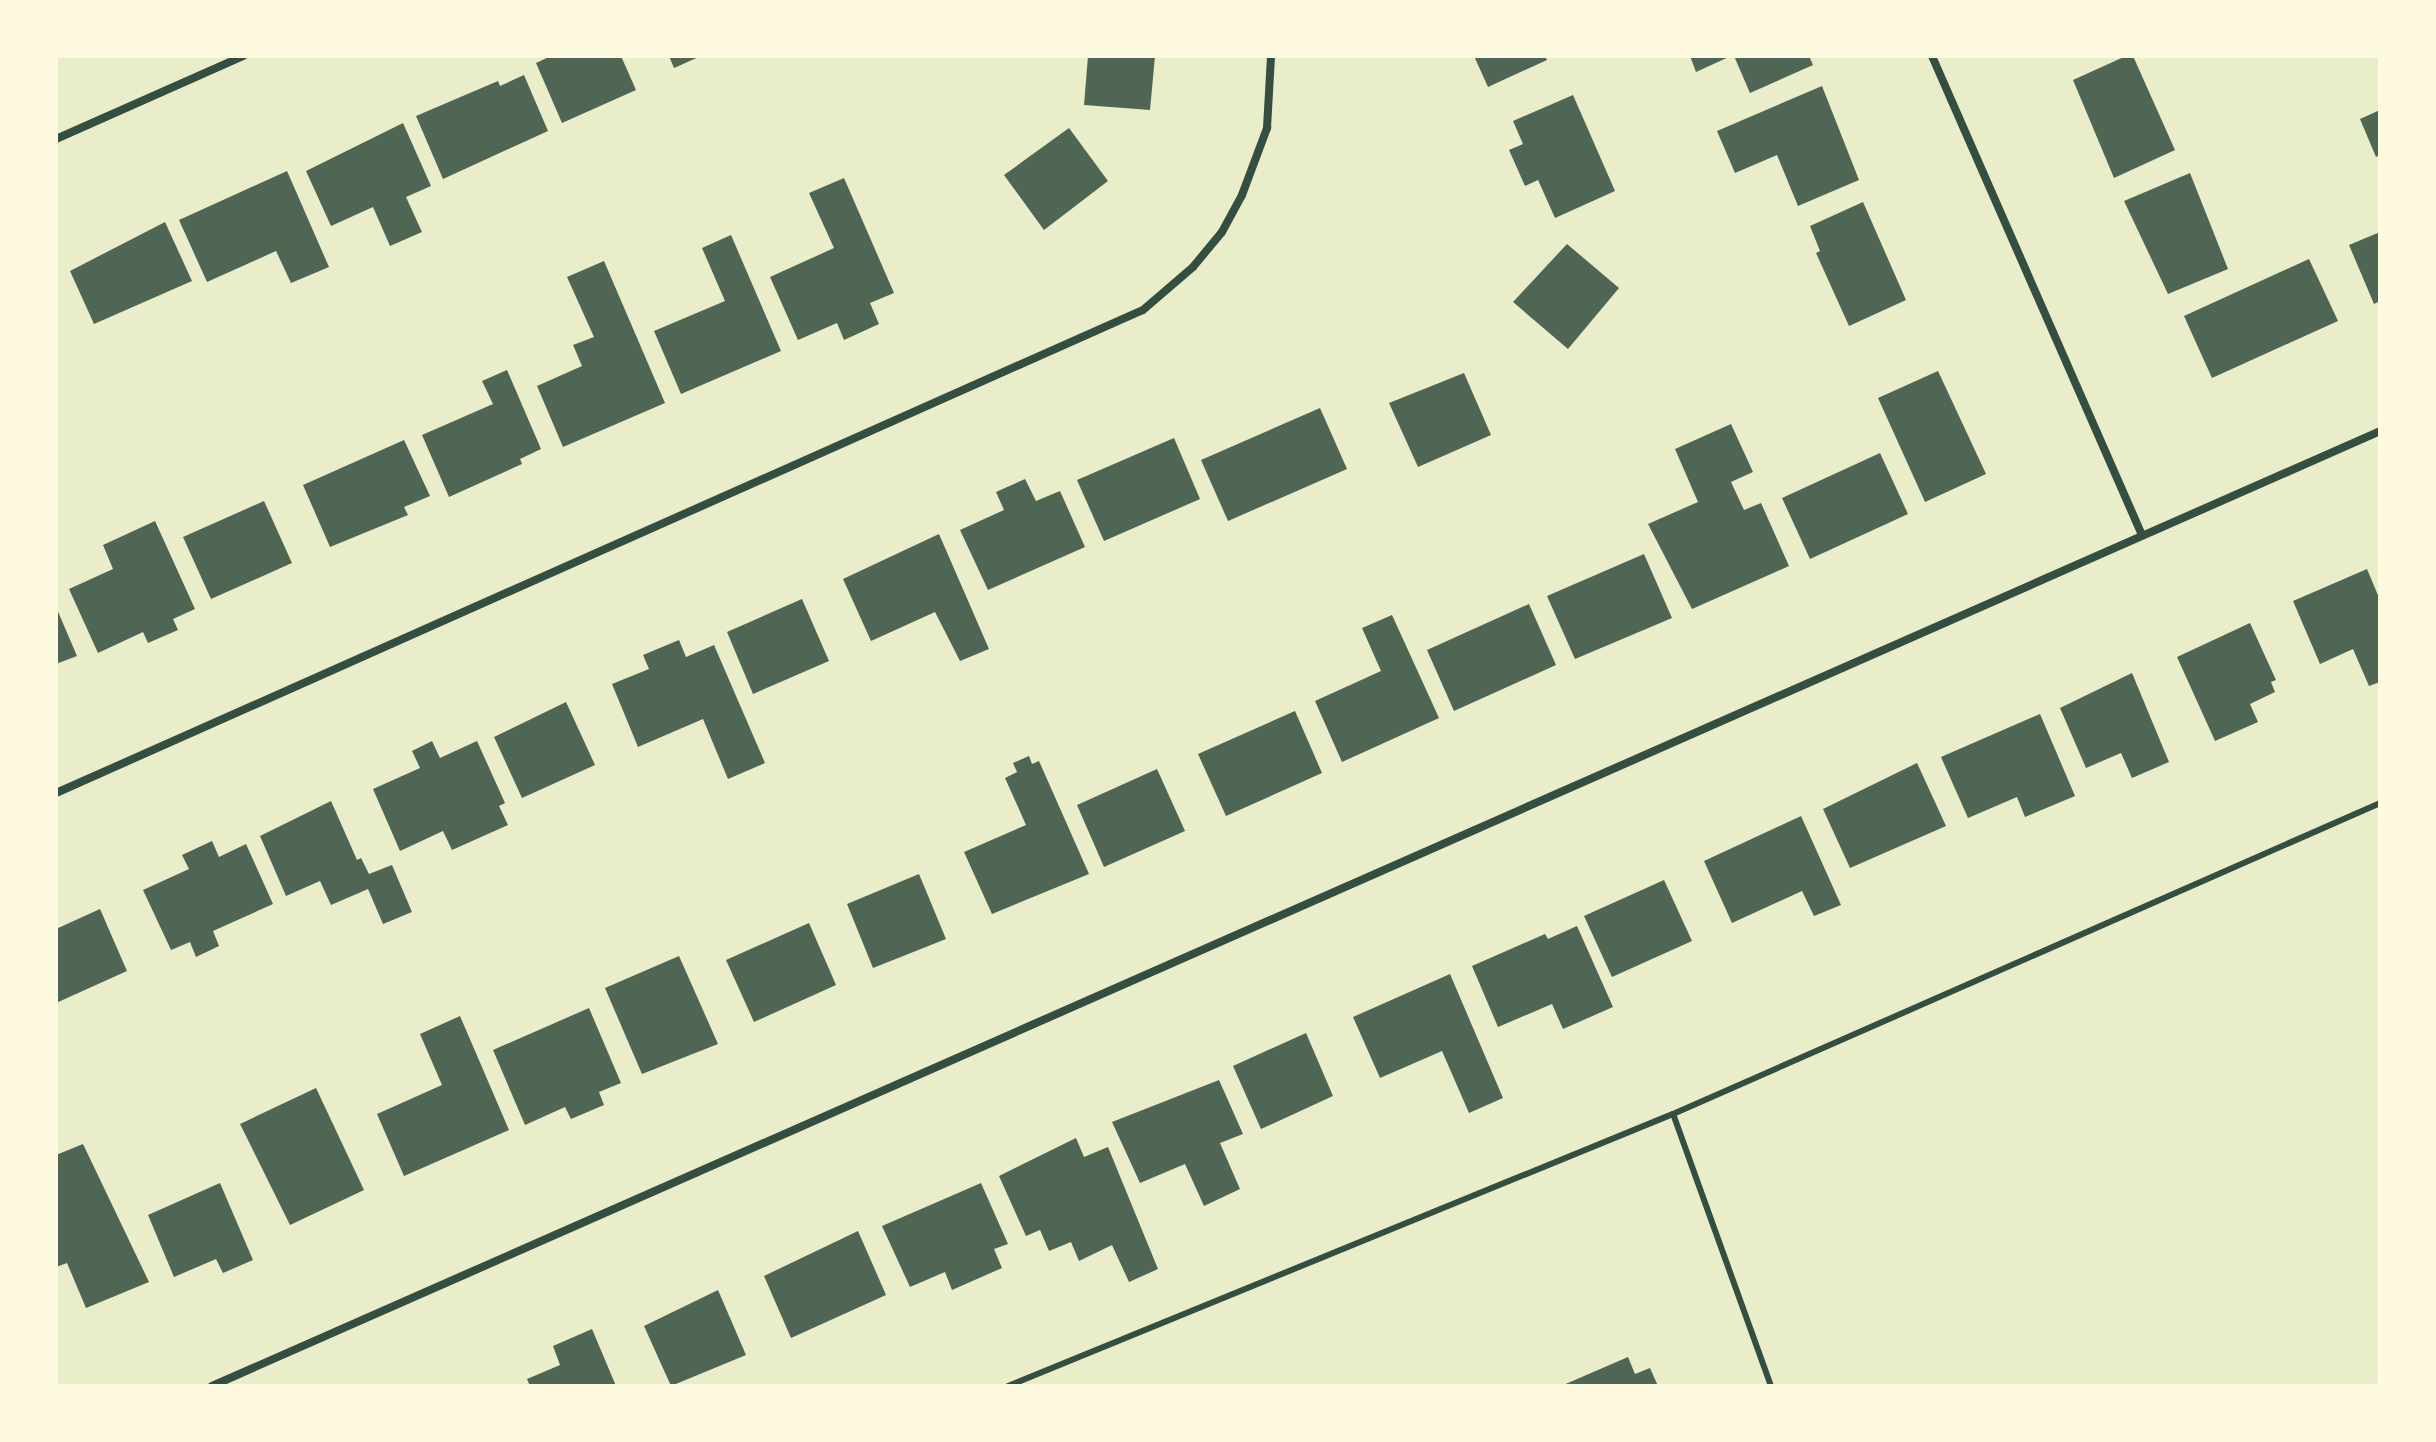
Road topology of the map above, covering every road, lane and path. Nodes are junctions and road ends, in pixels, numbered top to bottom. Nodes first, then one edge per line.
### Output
1 (243, 56) edge
2 (1271, 56) edge
3 (1932, 56) edge
4 (56, 139) edge
5 (2380, 431) edge
6 (2142, 535) junction
7 (56, 793) edge
8 (2380, 803) edge
9 (1673, 1114) junction
10 (212, 1386) edge
11 (1008, 1386) edge
12 (1771, 1386) edge

1 - 4 street
2 - 7 street
3 - 6 street
5 - 6 street
6 - 10 street
8 - 9 lane
9 - 11 lane
9 - 12 lane

